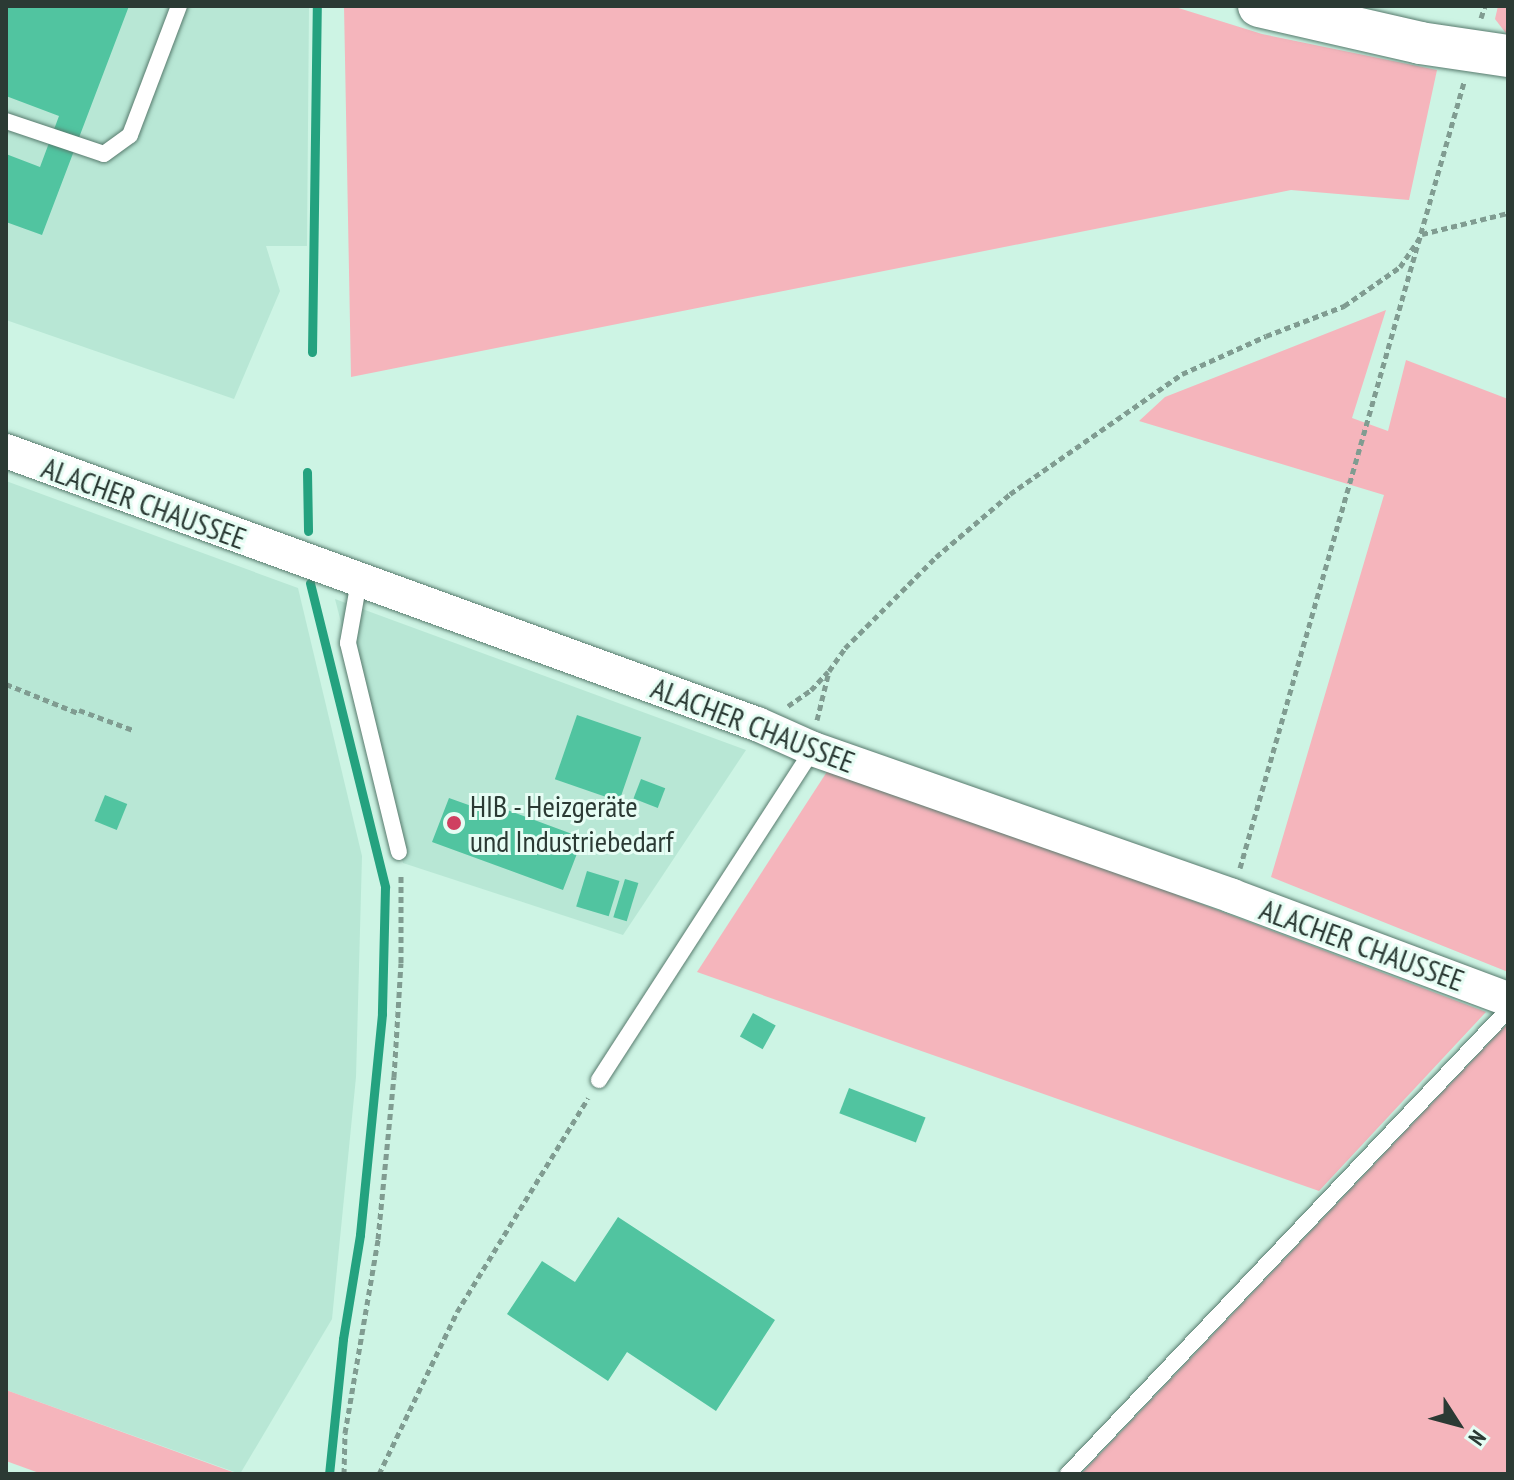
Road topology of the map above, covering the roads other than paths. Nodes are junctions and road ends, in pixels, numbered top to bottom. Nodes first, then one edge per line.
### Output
1 (179, 6) edge
2 (1259, 6) edge
3 (1490, 54) edge
4 (6, 121) edge
5 (6, 451) edge
6 (359, 581) junction
7 (813, 749) junction
8 (399, 852) road end
9 (1505, 1002) edge
10 (599, 1080) road end
11 (1068, 1474) edge

1 - 4 lane
2 - 3 street
5 - 6 street, ALACHER CHAUSSEE
6 - 7 street, ALACHER CHAUSSEE
6 - 8 lane
7 - 9 street, ALACHER CHAUSSEE
7 - 10 lane
9 - 11 lane

